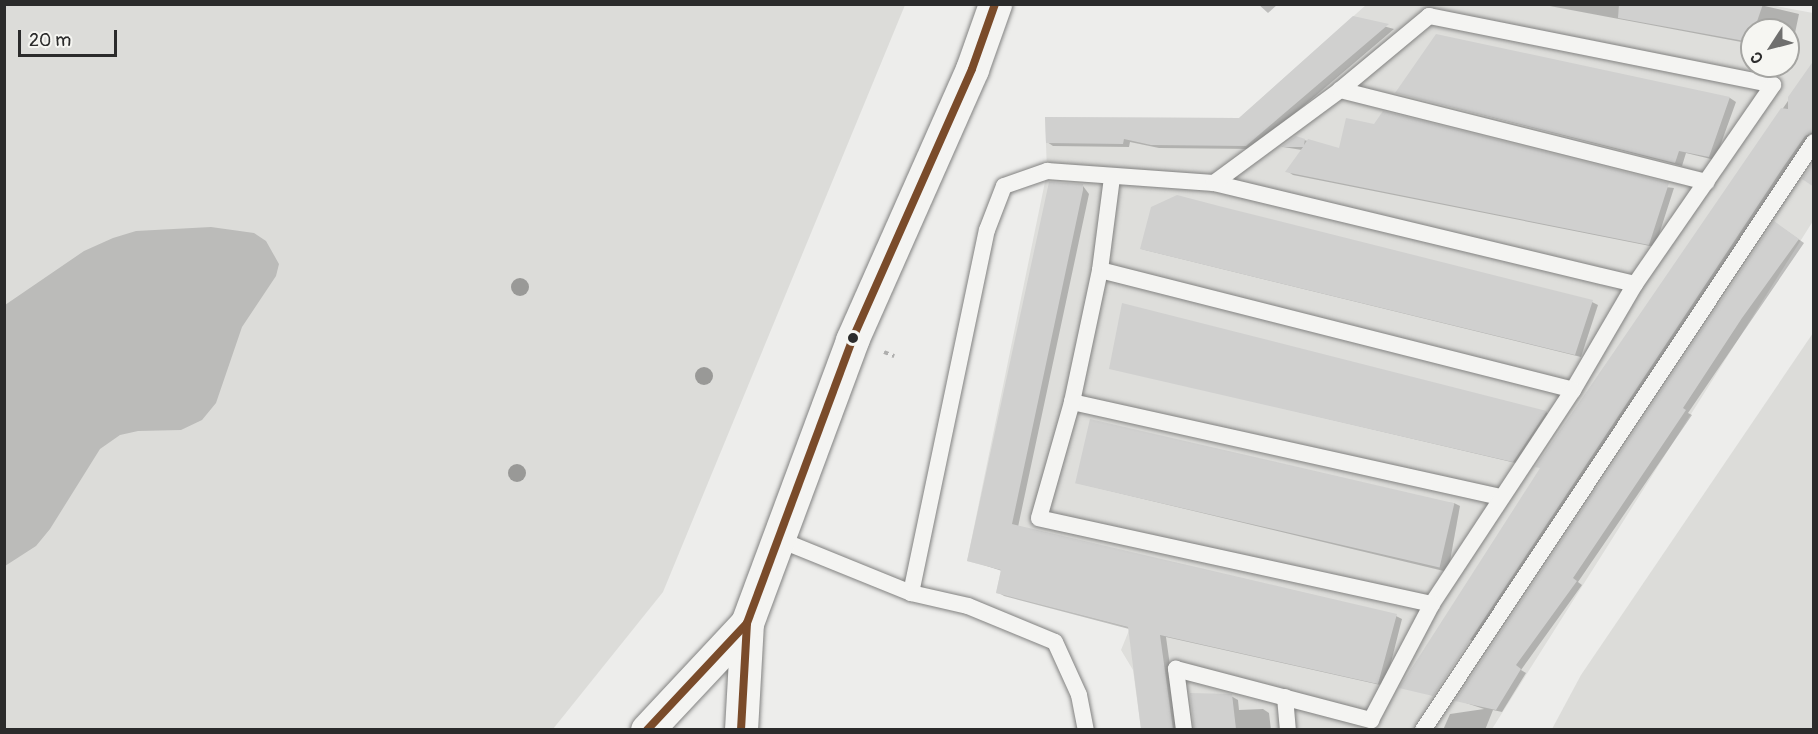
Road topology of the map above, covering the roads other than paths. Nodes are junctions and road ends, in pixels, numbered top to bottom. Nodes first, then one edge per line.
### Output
1 (995, 4) edge
2 (1340, 90) junction
3 (1814, 142) edge
4 (1112, 178) junction
5 (1707, 182) junction
6 (1214, 183) junction
7 (1100, 270) junction
8 (1635, 284) junction
9 (1573, 390) junction
10 (1072, 402) junction
11 (1499, 497) junction
12 (778, 539) junction
13 (911, 593) junction
14 (1432, 604) junction
15 (747, 623) junction
16 (1285, 697) junction
17 (1374, 725) edge
18 (647, 729) edge
19 (741, 729) edge
20 (1086, 729) edge
21 (1184, 729) edge
22 (1288, 729) edge
23 (1423, 729) edge

1 - 12 street
2 - 5 lane
2 - 5 lane
2 - 6 lane
3 - 23 lane
4 - 6 lane
4 - 7 lane
4 - 13 lane
5 - 8 lane
6 - 8 lane
7 - 9 lane
7 - 10 lane
8 - 9 lane
9 - 11 lane
10 - 11 lane
10 - 14 lane
11 - 14 lane
12 - 13 lane
12 - 15 street
13 - 20 lane
14 - 17 lane
15 - 18 street
15 - 19 street
16 - 17 lane
16 - 21 lane
16 - 22 lane

